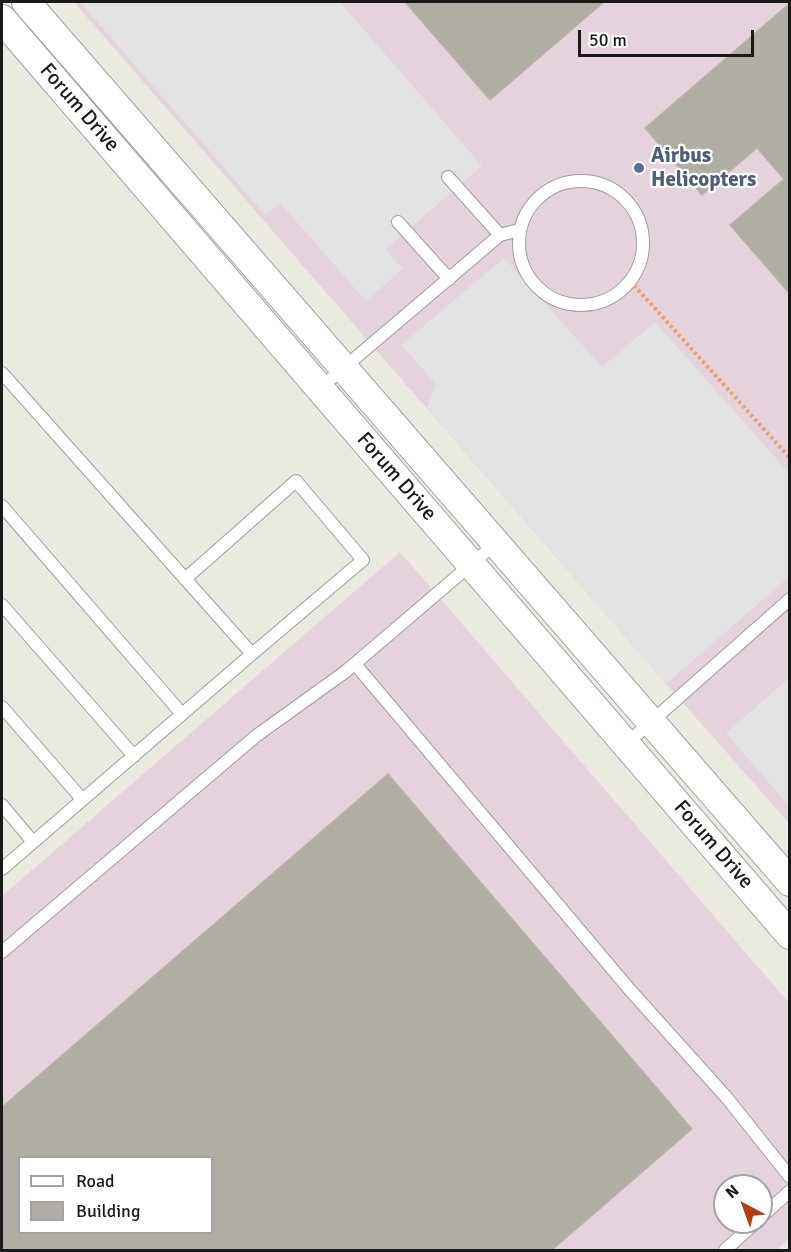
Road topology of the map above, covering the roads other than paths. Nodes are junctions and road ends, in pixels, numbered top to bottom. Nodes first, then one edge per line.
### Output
1 (26, 2) edge
2 (2, 19) edge
3 (448, 177) dead end
4 (398, 222) dead end
5 (519, 230) junction
6 (500, 236) junction
7 (449, 279) junction
8 (344, 368) junction
9 (2, 373) edge
10 (320, 388) junction
11 (2, 506) edge
12 (495, 544) junction
13 (471, 565) junction
14 (185, 579) junction
15 (789, 599) edge
16 (2, 605) edge
17 (252, 654) junction
18 (355, 664) junction
19 (2, 706) edge
20 (182, 714) junction
21 (650, 722) junction
22 (626, 744) junction
23 (134, 756) junction
24 (82, 800) junction
25 (2, 805) edge
26 (33, 842) junction
27 (2, 869) edge
28 (789, 882) edge
29 (789, 935) edge
30 (2, 952) edge
31 (789, 1177) edge
32 (789, 1191) edge
33 (773, 1206) edge
34 (743, 1234) edge
35 (725, 1251) edge

1 - 8 street, Forum Drive
2 - 10 street, Forum Drive
3 - 6 lane
4 - 7 lane
5 - 5 lane
5 - 6 lane
6 - 7 lane
7 - 8 lane
8 - 10 lane
8 - 12 street, Forum Drive
9 - 14 lane
10 - 13 street, Forum Drive
11 - 20 lane
12 - 13 lane
12 - 21 street, Forum Drive
13 - 18 lane
13 - 22 street, Forum Drive
14 - 17 lane
14 - 17 lane
15 - 21 lane
16 - 23 lane
17 - 20 lane
18 - 30 lane
18 - 31 lane
19 - 24 lane
20 - 23 lane
21 - 22 lane
21 - 28 street, Forum Drive
22 - 29 street, Forum Drive
23 - 24 lane
24 - 26 lane
25 - 26 lane
26 - 27 lane
32 - 33 lane
34 - 35 lane

